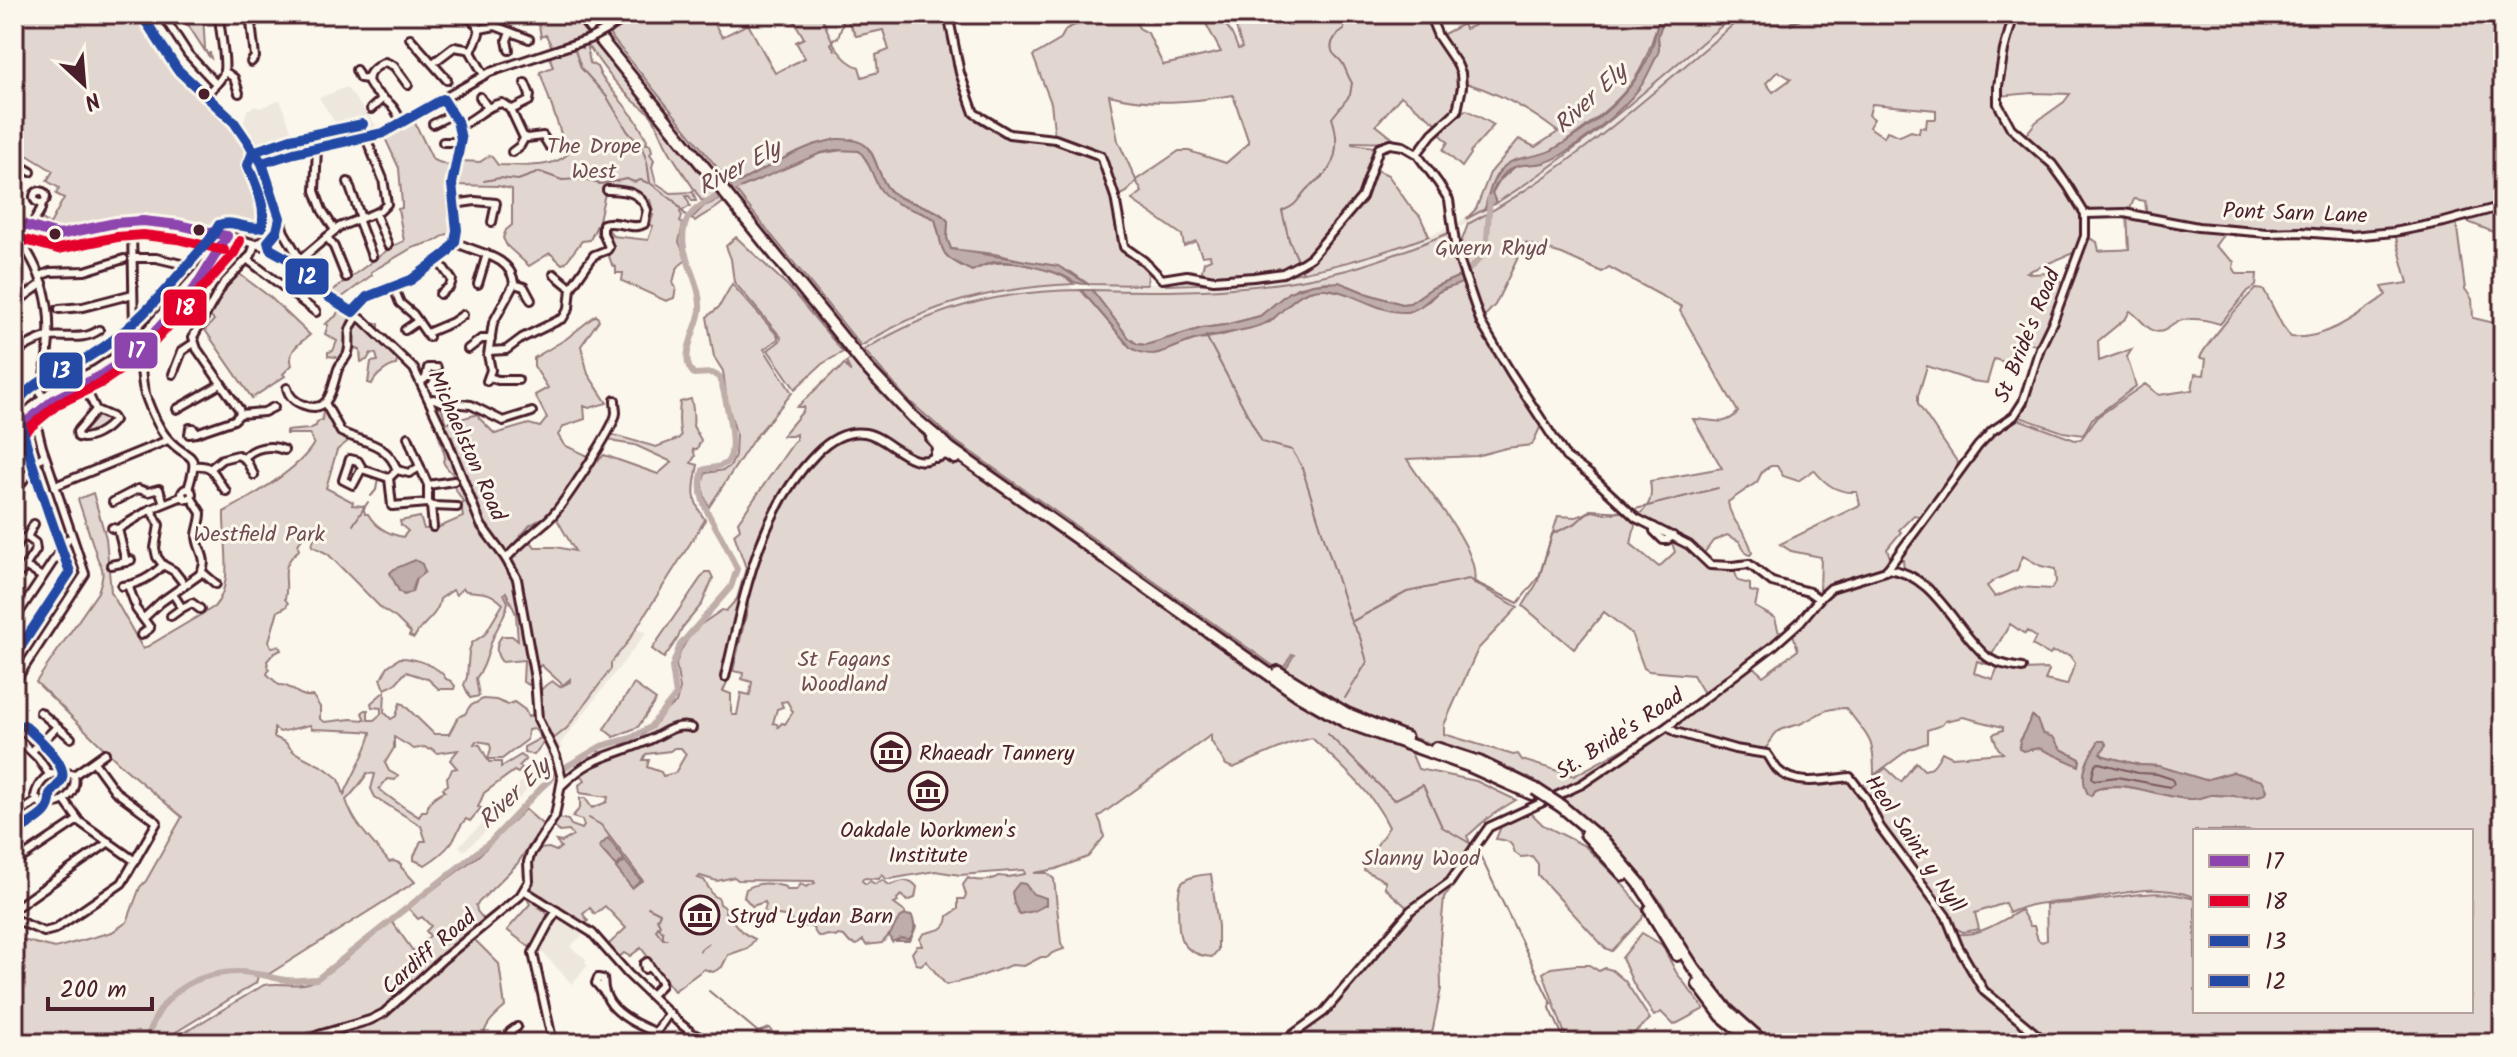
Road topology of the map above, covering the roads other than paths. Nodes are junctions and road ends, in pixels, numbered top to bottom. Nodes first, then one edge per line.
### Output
1 (141, 14) edge
2 (162, 14) edge
3 (219, 14) edge
4 (250, 14) edge
5 (462, 14) edge
6 (580, 14) edge
7 (588, 14) edge
8 (632, 14) edge
9 (948, 14) edge
10 (1429, 14) edge
11 (2014, 14) edge
12 (480, 29) junction
13 (510, 33) junction
14 (410, 38) dead end
15 (529, 39) dead end
16 (472, 50) junction
17 (509, 50) dead end
18 (251, 62) dead end
19 (433, 63) junction
20 (356, 70) dead end
21 (224, 71) junction
22 (484, 75) junction
23 (368, 79) junction
24 (447, 80) dead end
25 (525, 83) dead end
26 (216, 84) junction
27 (408, 85) dead end
28 (239, 93) dead end
29 (205, 96) junction
30 (480, 97) dead end
31 (443, 99) junction
32 (381, 100) junction
33 (488, 108) junction
34 (371, 109) dead end
35 (511, 110) junction
36 (453, 114) junction
37 (402, 123) junction
38 (433, 124) dead end
39 (459, 126) junction
40 (525, 137) junction
41 (366, 138) junction
42 (443, 142) dead end
43 (461, 142) junction
44 (549, 146) dead end
45 (317, 148) junction
46 (512, 152) dead end
47 (1417, 154) junction
48 (14, 162) edge
49 (262, 163) junction
50 (31, 172) dead end
51 (713, 173) junction
52 (348, 182) dead end
53 (607, 190) dead end
54 (42, 203) dead end
55 (454, 204) junction
56 (2503, 206) edge
57 (375, 213) junction
58 (2085, 214) junction
59 (359, 219) junction
60 (14, 222) edge
61 (492, 222) dead end
62 (28, 226) junction
63 (132, 230) dead end
64 (335, 230) junction
65 (280, 231) junction
66 (16, 234) edge
67 (227, 236) junction
68 (327, 237) junction
69 (269, 240) junction
70 (455, 242) junction
71 (255, 244) junction
72 (388, 245) dead end
73 (291, 246) junction
74 (270, 249) junction
75 (487, 254) junction
76 (283, 255) junction
77 (372, 256) dead end
78 (128, 258) junction
79 (247, 259) junction
80 (300, 260) junction
81 (438, 260) junction
82 (194, 267) dead end
83 (305, 269) junction
84 (346, 277) dead end
85 (556, 279) dead end
86 (41, 280) junction
87 (478, 284) dead end
88 (514, 284) junction
89 (394, 288) junction
90 (571, 288) junction
91 (133, 294) junction
92 (440, 294) dead end
93 (531, 300) dead end
94 (14, 304) edge
95 (59, 309) dead end
96 (316, 312) dead end
97 (355, 314) junction
98 (463, 315) dead end
99 (418, 321) junction
100 (99, 330) dead end
101 (405, 330) dead end
102 (50, 337) junction
103 (491, 339) junction
104 (144, 343) junction
105 (194, 343) junction
106 (468, 349) dead end
107 (132, 350) junction
108 (489, 351) junction
109 (14, 353) edge
110 (868, 364) junction
111 (140, 367) junction
112 (437, 368) dead end
113 (97, 374) junction
114 (173, 374) dead end
115 (518, 380) dead end
116 (878, 381) junction
117 (421, 382) junction
118 (221, 384) junction
119 (84, 385) junction
120 (287, 388) dead end
121 (43, 398) junction
122 (429, 400) junction
123 (615, 400) dead end
124 (325, 403) junction
125 (32, 407) junction
126 (274, 407) dead end
127 (177, 409) dead end
128 (96, 410) junction
129 (532, 412) dead end
130 (240, 414) junction
131 (33, 415) junction
132 (113, 418) junction
133 (14, 422) edge
134 (124, 423) dead end
135 (14, 432) edge
136 (196, 433) dead end
137 (408, 437) dead end
138 (168, 440) junction
139 (284, 450) dead end
140 (44, 455) junction
141 (936, 456) junction
142 (244, 458) junction
143 (194, 466) junction
144 (420, 467) junction
145 (211, 468) junction
146 (362, 469) dead end
147 (397, 470) junction
148 (254, 475) dead end
149 (389, 478) junction
150 (454, 481) dead end
151 (428, 485) junction
152 (55, 486) junction
153 (188, 489) junction
154 (226, 491) dead end
155 (14, 493) edge
156 (183, 496) junction
157 (191, 497) junction
158 (113, 502) dead end
159 (164, 503) junction
160 (430, 504) junction
161 (457, 507) dead end
162 (151, 509) junction
163 (1054, 522) junction
164 (34, 524) dead end
165 (433, 527) dead end
166 (27, 537) junction
167 (186, 538) dead end
168 (198, 538) junction
169 (68, 539) dead end
170 (14, 550) edge
171 (506, 559) junction
172 (111, 565) dead end
173 (163, 565) junction
174 (25, 566) junction
175 (1887, 569) junction
176 (14, 572) edge
177 (202, 572) junction
178 (42, 577) junction
179 (216, 584) dead end
180 (185, 585) junction
181 (173, 594) junction
182 (1819, 599) junction
183 (182, 608) junction
184 (200, 609) dead end
185 (171, 616) dead end
186 (144, 618) junction
187 (14, 620) edge
188 (141, 635) dead end
189 (2022, 668) dead end
190 (725, 677) dead end
191 (14, 683) edge
192 (40, 712) dead end
193 (1668, 726) junction
194 (57, 727) junction
195 (691, 729) dead end
196 (14, 735) edge
197 (71, 738) dead end
198 (32, 751) junction
199 (105, 753) dead end
200 (94, 762) junction
201 (49, 774) junction
202 (74, 775) junction
203 (561, 786) junction
204 (1533, 792) junction
205 (64, 800) junction
206 (37, 801) junction
207 (1560, 809) junction
208 (14, 816) edge
209 (78, 820) junction
210 (109, 842) junction
211 (135, 861) junction
212 (14, 863) edge
213 (525, 891) junction
214 (541, 901) junction
215 (14, 909) edge
216 (557, 911) junction
217 (14, 919) edge
218 (550, 921) junction
219 (650, 967) dead end
220 (604, 992) dead end
221 (651, 995) junction
222 (669, 1013) junction
223 (517, 1027) dead end
224 (655, 1032) junction
225 (303, 1043) edge
226 (509, 1043) edge
227 (553, 1043) edge
228 (649, 1043) edge
229 (711, 1043) edge
230 (1281, 1043) edge
231 (1754, 1043) edge
232 (1764, 1043) edge
233 (2047, 1043) edge

1 - 29 street
2 - 26 street
3 - 21 street
4 - 18 street
5 - 12 street
6 - 51 highway
7 - 51 highway
8 - 22 street, bridge
9 - 47 street
10 - 47 street
11 - 58 street
12 - 13 street
12 - 16 street
13 - 15 street
13 - 17 street
14 - 19 street
16 - 19 street
16 - 22 street
19 - 24 street
20 - 23 street
21 - 26 street
21 - 28 street
22 - 31 street
23 - 27 street
23 - 32 street
25 - 35 street
26 - 29 street
29 - 49 street
30 - 33 street
31 - 36 street
31 - 37 street
32 - 34 street
32 - 37 street
33 - 35 street
33 - 39 street
35 - 40 street
36 - 38 street
36 - 39 street
37 - 41 street
39 - 43 street
40 - 44 street
40 - 46 street
41 - 45 street
41 - 57 street
42 - 43 street
43 - 55 street
45 - 49 street
45 - 64 street
47 - 182 street
48 - 50 street
49 - 65 street
51 - 110 highway
52 - 59 street
53 - 90 street
54 - 62 street
55 - 61 street
55 - 70 street
56 - 58 street, Pont Sarn Lane
57 - 59 street
57 - 72 street
58 - 175 street, St Bride's Road
59 - 64 street
59 - 77 street
60 - 62 street, Michaelston Road
62 - 66 street
62 - 67 street, Michaelston Road
63 - 78 street
64 - 68 street
65 - 69 street
65 - 73 street, Michaelston Road
66 - 86 street
67 - 71 street, Michaelston Road
67 - 104 street
68 - 80 street
68 - 84 street
69 - 71 street
69 - 74 street
70 - 75 street
70 - 81 street
71 - 74 street, Michaelston Road
71 - 79 street
73 - 76 street
73 - 80 street, Michaelston Road
74 - 76 street, Michaelston Road
75 - 87 street
75 - 88 street
76 - 83 street, Michaelston Road
78 - 82 street
78 - 86 street
78 - 91 street
79 - 96 street
79 - 105 street
80 - 83 street, Michaelston Road
81 - 89 street
81 - 92 street
83 - 97 street, Michaelston Road
85 - 90 street
86 - 94 street
86 - 102 street
88 - 93 street
88 - 103 street
89 - 97 street
89 - 99 street
90 - 108 street
91 - 95 street
91 - 104 street
97 - 117 street, Michaelston Road
97 - 124 street
98 - 99 street
99 - 101 street
100 - 102 street
102 - 109 street
102 - 121 street
103 - 106 street
103 - 108 street
104 - 107 street
104 - 111 street
105 - 114 street
105 - 118 street
107 - 111 street
107 - 113 street
108 - 115 street
110 - 116 highway
110 - 204 highway
111 - 138 street
112 - 117 street
113 - 119 street
113 - 121 street
116 - 141 highway
116 - 163 highway
117 - 122 street, Michaelston Road
118 - 127 street
118 - 130 street
119 - 128 street
119 - 131 street
120 - 124 street
121 - 125 street
122 - 129 street
122 - 171 street, Michaelston Road
123 - 171 street
124 - 147 street
125 - 131 street
125 - 133 street
126 - 130 street
128 - 132 street
128 - 132 street
130 - 136 street
131 - 135 street
131 - 140 street
132 - 134 street
137 - 144 street
138 - 143 street
138 - 152 street
139 - 142 street
140 - 152 street
140 - 155 street
141 - 163 highway
141 - 190 street
142 - 145 street
142 - 148 street
143 - 145 street
143 - 153 street
144 - 147 street
144 - 151 street
145 - 154 street
146 - 149 street
147 - 149 street
149 - 160 street
150 - 151 street
151 - 160 street
152 - 191 street
153 - 156 street
153 - 157 street
156 - 157 street
156 - 159 street
157 - 168 street
158 - 159 street
159 - 162 street
160 - 161 street
160 - 165 street
162 - 172 street
162 - 173 street
163 - 204 highway
164 - 166 street
166 - 170 street
166 - 174 street
167 - 168 street
168 - 177 street
169 - 178 street
171 - 203 street, Michaelston Road
173 - 180 street
173 - 186 street
174 - 176 street
174 - 178 street
175 - 182 street, St. Bride's Road
175 - 189 street
177 - 179 street
177 - 180 street
178 - 187 street
180 - 181 street
181 - 183 street
181 - 186 street
182 - 193 street, St. Bride's Road
183 - 184 street
183 - 185 street
186 - 188 street
192 - 194 street
193 - 230 street, St. Bride's Road
193 - 233 street, Heol Saint y Nyll
194 - 197 street
194 - 198 street
195 - 203 street
196 - 198 street
198 - 201 street
199 - 200 street
200 - 202 street
200 - 211 street
201 - 202 street
201 - 206 street
202 - 205 street
203 - 213 street, Michaelston Road
204 - 207 highway, bridge
205 - 206 street
205 - 209 street
206 - 208 street
207 - 231 highway
207 - 232 highway
209 - 210 street
209 - 212 street
210 - 211 street
210 - 215 street
211 - 217 street
213 - 214 street
213 - 225 street, Cardiff Road
214 - 216 street
214 - 218 street
216 - 218 street
216 - 221 street
218 - 227 street
219 - 221 street
220 - 224 street
221 - 222 street
222 - 224 street
222 - 229 street
223 - 226 street
224 - 228 street

